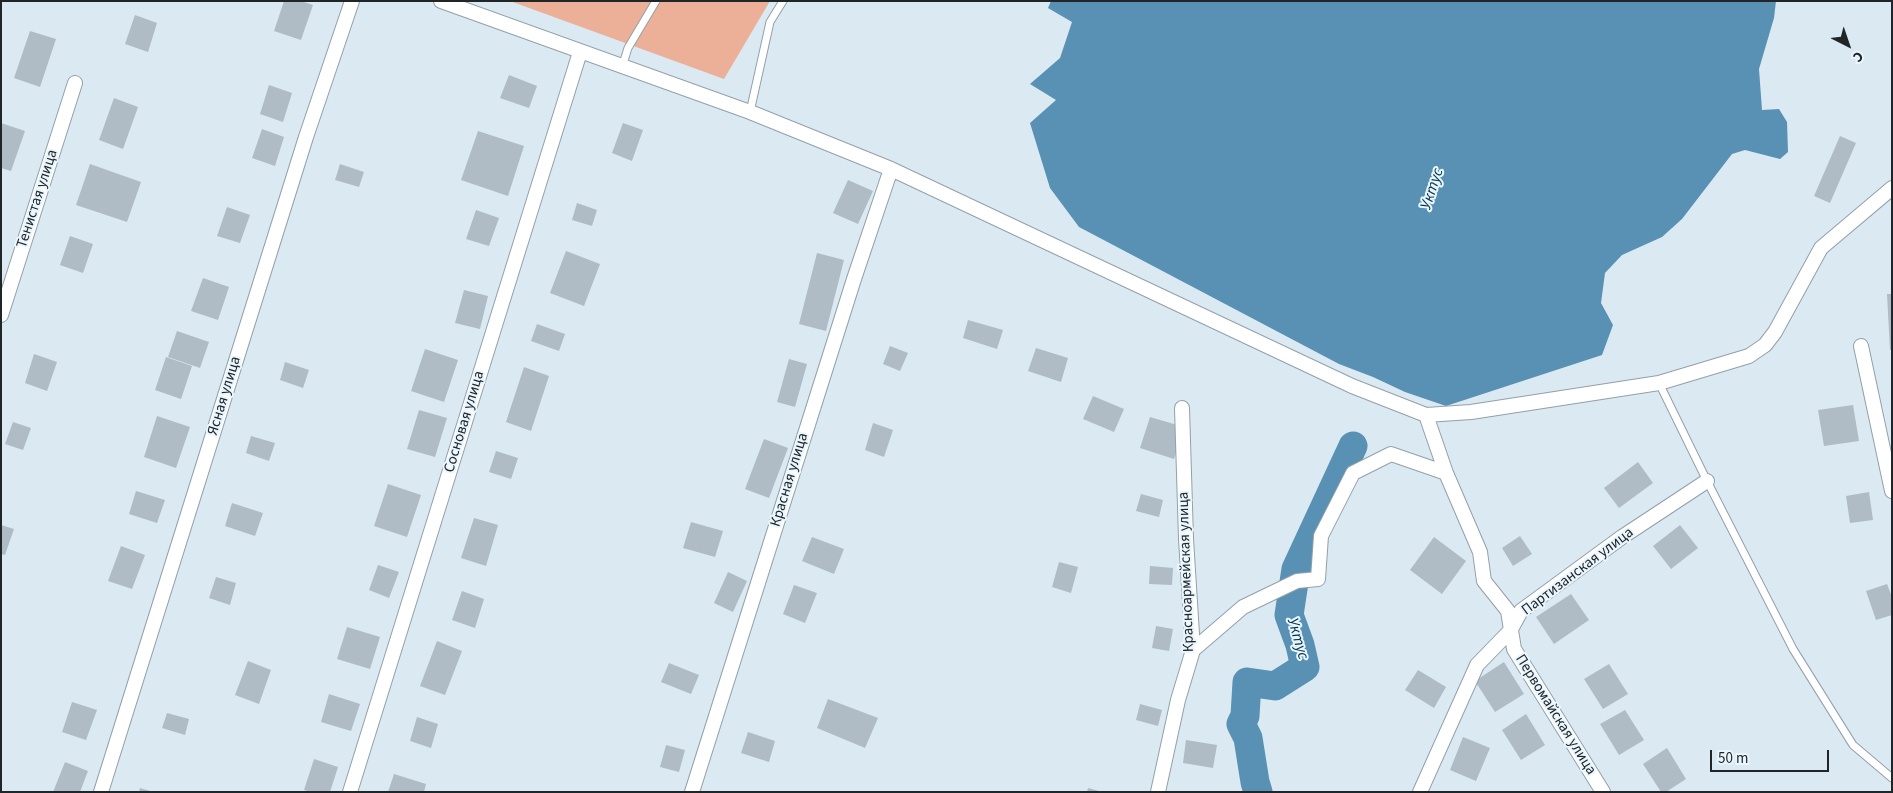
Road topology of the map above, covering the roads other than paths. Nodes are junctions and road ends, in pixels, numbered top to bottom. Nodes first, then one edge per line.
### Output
1 (352, 1) edge
2 (441, 1) edge
3 (656, 1) edge
4 (783, 1) edge
5 (580, 52) junction
6 (622, 67) junction
7 (75, 83) dead end
8 (750, 112) junction
9 (891, 170) junction
10 (1892, 188) edge
11 (1, 315) edge
12 (1861, 346) dead end
13 (1660, 384) junction
14 (1182, 408) dead end
15 (1426, 416) junction
16 (1446, 473) junction
17 (1707, 481) junction
18 (1892, 491) edge
19 (1510, 631) junction
20 (1193, 650) junction
21 (1892, 778) edge
22 (101, 792) edge
23 (350, 792) edge
24 (692, 792) edge
25 (1158, 792) edge
26 (1420, 792) edge
27 (1603, 792) edge

1 - 22 street, Ясная улица
2 - 5 street
3 - 6 lane
4 - 8 lane
5 - 6 street
5 - 23 street, Сосновая улица
6 - 8 street
7 - 11 street, Тенистая улица
8 - 9 street
9 - 15 street
9 - 24 street, Красная улица
10 - 13 street
12 - 18 street
13 - 15 street
13 - 17 lane
14 - 20 street, Красноармейская улица
15 - 16 street, Первомайская улица
16 - 19 street, Первомайская улица
16 - 20 street
17 - 19 street, Партизанская улица
17 - 21 lane
19 - 26 street, Партизанская улица
19 - 27 street, Первомайская улица
20 - 25 street, Красноармейская улица

